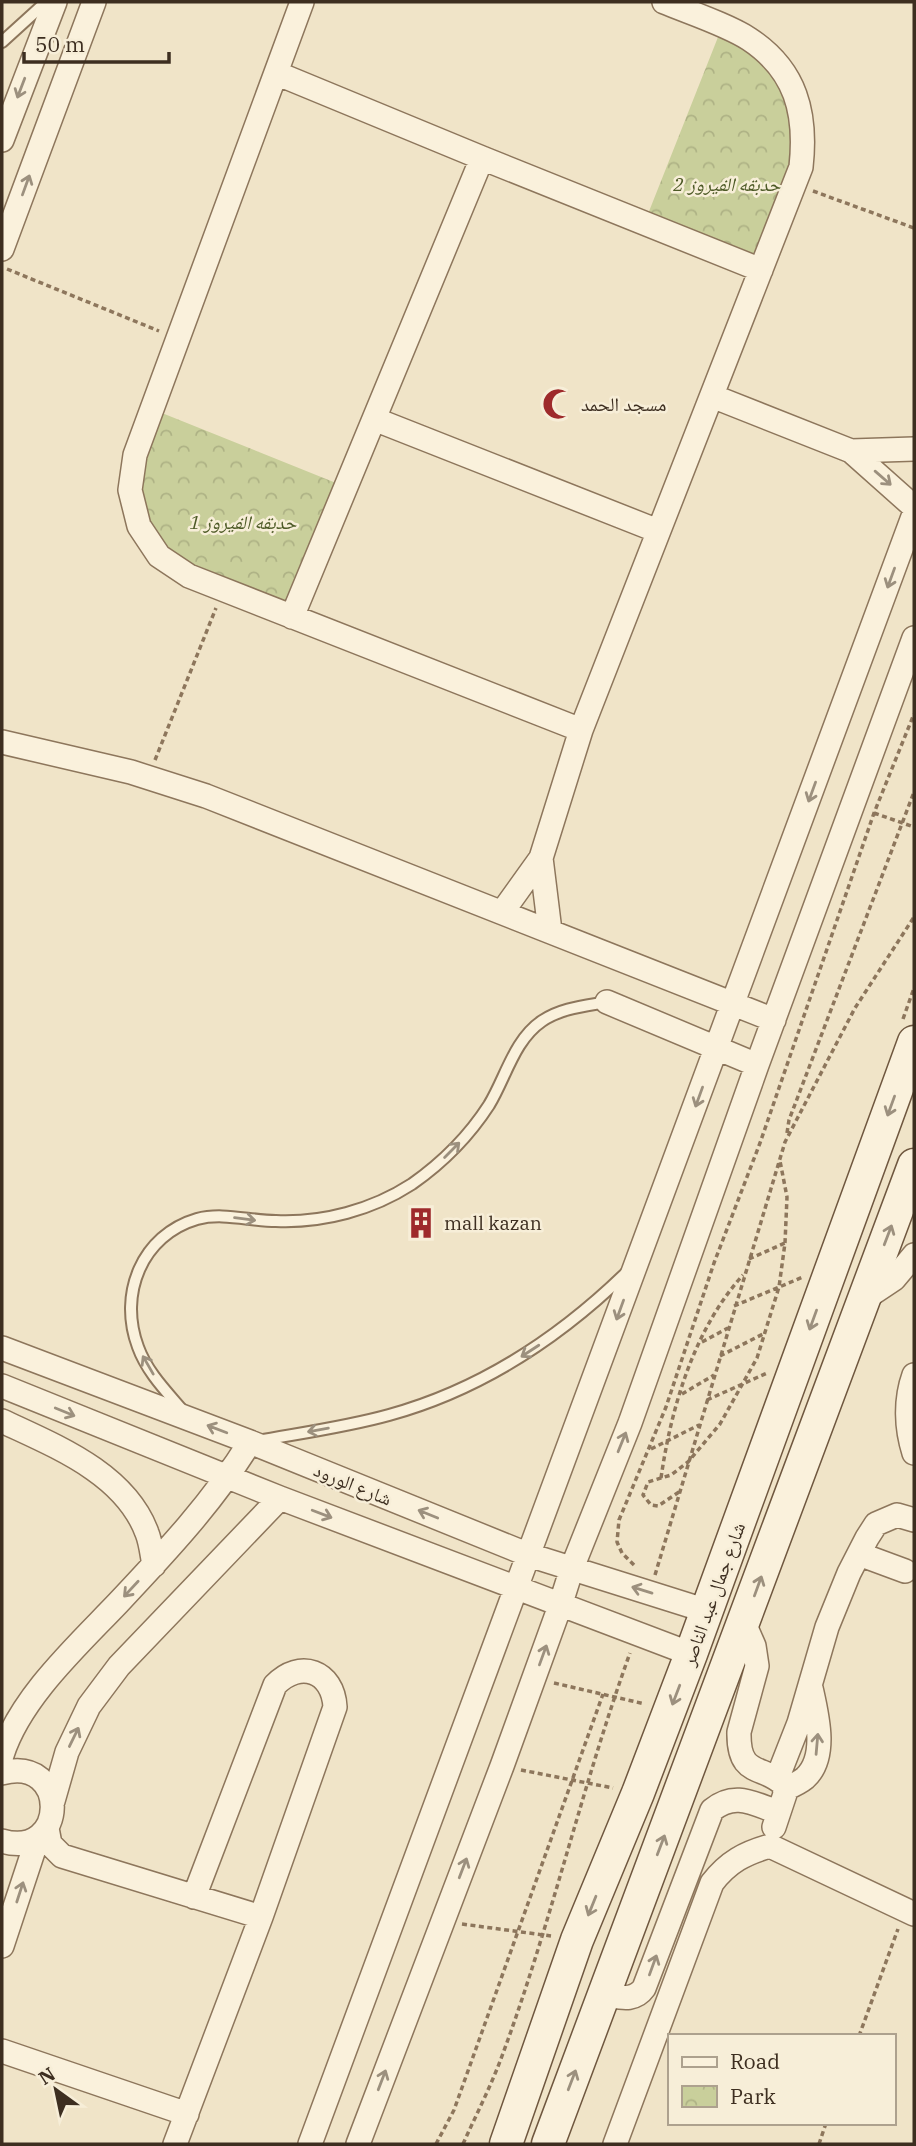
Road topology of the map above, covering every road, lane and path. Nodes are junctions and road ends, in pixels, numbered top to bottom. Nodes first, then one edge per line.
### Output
1 (46, 2) edge
2 (55, 2) edge
3 (94, 2) edge
4 (302, 2) edge
5 (664, 2) edge
6 (2, 42) edge
7 (276, 73) junction
8 (2, 140) edge
9 (482, 158) junction
10 (794, 184) junction
11 (914, 228) edge
12 (2, 249) edge
13 (2, 267) edge
14 (761, 270) junction
15 (178, 339) junction
16 (712, 396) junction
17 (374, 419) junction
18 (914, 449) edge
19 (851, 451) junction
20 (914, 507) edge
21 (914, 514) edge
22 (658, 531) junction
23 (223, 590) junction
24 (292, 617) junction
25 (914, 638) edge
26 (914, 714) edge
27 (581, 730) junction
28 (2, 742) edge
29 (148, 777) junction
30 (914, 792) edge
31 (874, 813) junction
32 (901, 822) junction
33 (914, 827) edge
34 (541, 858) junction
35 (503, 911) junction
36 (914, 916) edge
37 (550, 931) junction
38 (914, 988) edge
39 (607, 1002) joint
40 (733, 1005) junction
41 (774, 1020) junction
42 (908, 1033) edge
43 (717, 1049) junction
44 (757, 1065) junction
45 (785, 1142) junction
46 (779, 1159) junction
47 (914, 1166) edge
48 (785, 1243) junction
49 (914, 1255) edge
50 (749, 1259) junction
51 (638, 1261) junction
52 (814, 1272) dead end
53 (744, 1275) junction
54 (779, 1287) junction
55 (864, 1299) junction
56 (734, 1306) junction
57 (728, 1328) junction
58 (766, 1332) junction
59 (700, 1343) junction
60 (2, 1348) edge
61 (720, 1356) junction
62 (778, 1368) dead end
63 (714, 1375) junction
64 (914, 1375) edge
65 (741, 1385) junction
66 (2, 1386) edge
67 (680, 1395) junction
68 (707, 1401) junction
69 (189, 1419) junction
70 (2, 1421) edge
71 (699, 1425) junction
72 (667, 1441) junction
73 (250, 1442) junction
74 (649, 1450) junction
75 (914, 1453) edge
76 (688, 1462) junction
77 (228, 1478) junction
78 (661, 1478) junction
79 (680, 1492) junction
80 (280, 1498) junction
81 (914, 1520) edge
82 (859, 1554) junction
83 (529, 1555) junction
84 (154, 1565) junction
85 (637, 1567) dead end
86 (572, 1568) junction
87 (905, 1571) dead end
88 (656, 1580) junction
89 (515, 1589) junction
90 (560, 1605) junction
91 (707, 1611) junction
92 (744, 1623) junction
93 (637, 1633) junction
94 (691, 1654) junction
95 (534, 1678) junction
96 (603, 1694) junction
97 (615, 1696) junction
98 (669, 1711) junction
99 (2, 1755) edge
100 (502, 1766) junction
101 (2, 1773) edge
102 (572, 1779) junction
103 (588, 1782) junction
104 (781, 1784) junction
105 (638, 1793) junction
106 (53, 1801) junction
107 (778, 1812) junction
108 (43, 1833) junction
109 (2, 1841) edge
110 (770, 1846) junction
111 (194, 1897) junction
112 (909, 1912) edge
113 (261, 1917) junction
114 (443, 1922) junction
115 (517, 1931) junction
116 (542, 1935) junction
117 (578, 1940) junction
118 (2, 1946) edge
119 (605, 1995) junction
120 (860, 2034) edge
121 (2, 2050) edge
122 (187, 2113) junction
123 (826, 2125) edge
124 (176, 2144) edge
125 (310, 2144) edge
126 (358, 2144) edge
127 (436, 2144) edge
128 (463, 2144) edge
129 (506, 2144) edge
130 (548, 2144) edge
131 (615, 2144) edge
132 (819, 2144) edge

1 - 6 lane
2 -> 8 street
12 -> 3 street
4 - 7 street
5 - 10 street
7 - 9 street
7 - 15 street
9 - 14 street
9 - 17 street
10 - 11 path
10 - 14 street
13 - 15 path
14 - 16 street
15 - 23 street
16 - 19 street
16 - 22 street
17 - 22 street
17 - 24 street
18 - 19 street
19 -> 20 street
21 -> 40 street
22 - 27 street
23 - 24 street
23 - 29 path
24 - 27 street
25 - 41 street
26 - 31 path
27 - 34 street
28 - 29 street
29 - 35 street
30 - 32 path
31 - 32 path
31 - 74 path
32 - 33 path
32 - 45 path
34 - 35 street
34 - 37 street
35 - 37 street
36 - 45 path
37 - 40 street
38 - 42 path
39 - 43 street
69 -> 39 lane
40 - 41 street
40 - 43 street
41 - 44 street
42 -> 91 main road, شارع جمال عبد الناصر
43 - 44 street
43 -> 51 street
86 -> 44 street
45 - 46 path
46 - 48 path
46 - 50 path
55 -> 47 main road, شارع جمال عبد الناصر
48 - 50 path
48 - 54 path
49 - 55 street
50 - 53 path
51 -> 73 lane
51 -> 83 street
52 - 54 path
53 - 56 path
53 - 59 path
54 - 56 path
54 - 58 path
92 -> 55 main road, شارع جمال عبد الناصر
56 - 57 path
57 - 59 path
57 - 61 path
58 - 61 path
58 - 65 path
59 - 67 path
60 - 69 street, شارع الورود
61 - 63 path
62 - 65 path
63 - 67 path
63 - 68 path
64 - 75 street
65 - 68 path
65 - 76 path
66 -> 77 street, شارع الورود
67 - 72 path
68 - 71 path
73 -> 69 street, شارع الورود
70 - 84 street
71 - 72 path
71 - 76 path
72 - 74 path
72 - 78 path
73 - 77 street
83 -> 73 street, شارع الورود
74 - 85 path
76 - 78 path
76 - 79 path
77 - 80 street, شارع الورود
77 - 84 street
78 - 79 path
79 - 88 path
80 -> 89 street, شارع الورود
106 -> 80 street
81 - 82 street
82 - 87 street
82 - 104 street
83 - 86 street, شارع الورود
83 - 89 street
84 -> 99 street
88 -> 86 street, شارع الورود
86 - 90 street
88 - 91 street, شارع الورود
89 - 90 street, شارع الورود
89 - 125 street
90 - 93 street, شارع الورود
95 -> 90 street
91 - 94 main road, شارع جمال عبد الناصر
92 - 104 street
119 -> 92 main road, شارع جمال عبد الناصر
93 - 94 street, شارع الورود
93 - 97 path
94 -> 98 main road, شارع جمال عبد الناصر
95 - 96 path
95 - 100 street
96 - 97 path
96 - 102 path
97 - 98 path
97 - 103 path
98 - 105 main road, شارع جمال عبد الناصر
100 - 102 path
114 -> 100 street
101 - 106 street
102 - 103 path
102 - 115 path
103 - 105 path
103 - 116 path
104 - 107 street
105 -> 117 main road, شارع جمال عبد الناصر
106 - 108 street
107 - 110 street
119 -> 107 street
108 - 109 street
108 - 111 street
118 -> 108 street
110 - 112 street
110 - 131 street
111 - 113 street
111 - 113 street
112 - 120 path
113 - 122 street
114 - 115 path
126 -> 114 street
115 - 116 path
115 - 127 path
116 - 117 path
116 - 128 path
117 - 129 main road, شارع جمال عبد الناصر
130 -> 119 main road, شارع جمال عبد الناصر
121 - 122 street
122 - 124 street
123 - 132 path

